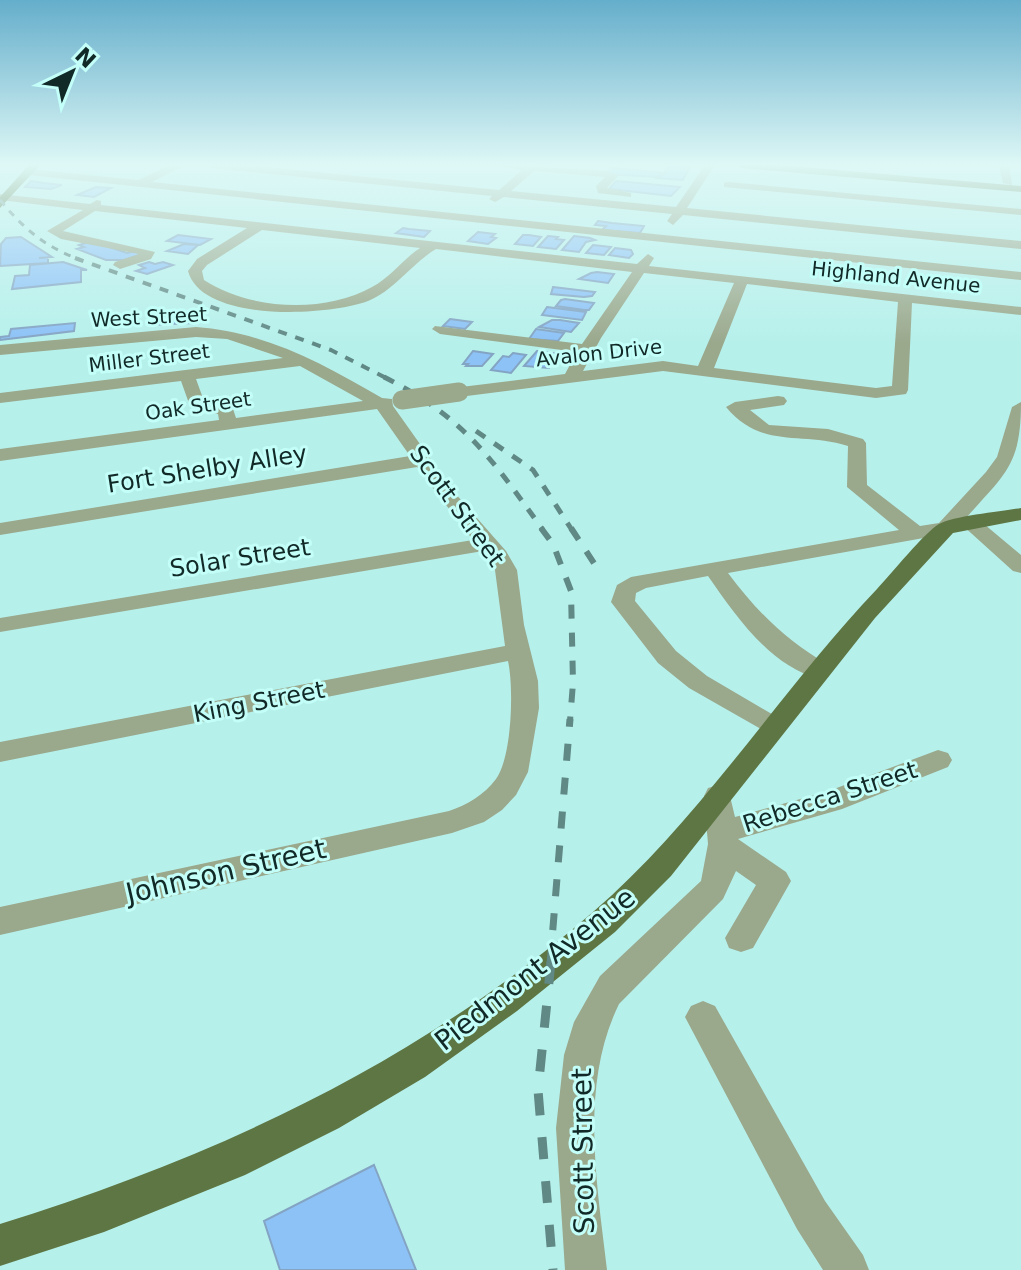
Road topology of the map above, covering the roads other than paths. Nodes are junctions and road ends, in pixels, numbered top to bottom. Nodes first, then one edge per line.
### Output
1 (47, 224) edge
2 (253, 224) edge
3 (463, 224) edge
4 (532, 224) edge
5 (671, 224) edge
6 (818, 224) edge
7 (873, 224) edge
8 (965, 224) edge
9 (259, 225) junction
10 (872, 230) junction
11 (662, 238) junction
12 (965, 239) junction
13 (435, 245) junction
14 (1021, 245) edge
15 (120, 265) dead end
16 (641, 268) junction
17 (1021, 276) edge
18 (864, 277) junction
19 (742, 280) junction
20 (906, 298) junction
21 (1021, 311) edge
22 (440, 329) dead end
23 (587, 349) junction
24 (0, 350) edge
25 (303, 361) junction
26 (704, 371) junction
27 (187, 375) junction
28 (572, 376) junction
29 (0, 398) edge
30 (778, 401) dead end
31 (391, 402) junction
32 (1021, 407) edge
33 (229, 424) junction
34 (0, 455) edge
35 (422, 460) junction
36 (1021, 514) edge
37 (958, 525) junction
38 (0, 529) edge
39 (916, 533) junction
40 (488, 544) junction
41 (1021, 566) edge
42 (714, 569) junction
43 (0, 625) edge
44 (517, 652) junction
45 (819, 671) junction
46 (773, 727) junction
47 (0, 752) edge
48 (938, 760) dead end
49 (718, 796) junction
50 (452, 822) joint
51 (723, 839) junction
52 (0, 921) edge
53 (741, 938) dead end
54 (703, 1017) dead end
55 (0, 1245) edge
56 (586, 1270) edge
57 (848, 1270) edge

1 - 15 street
2 - 9 street, Highland Avenue
3 - 13 street
4 - 11 street
5 - 11 street
6 - 10 street
7 - 10 street
8 - 12 street
9 - 13 street, Highland Avenue
9 - 13 street
10 - 12 street
10 - 18 street
11 - 16 street
11 - 18 street
12 - 14 street
13 - 16 street, Highland Avenue
16 - 19 street, Highland Avenue
16 - 23 street
17 - 18 street
18 - 19 street, Highland Avenue
18 - 20 street, Highland Avenue
19 - 26 street
20 - 21 street, Highland Avenue
20 - 26 street, Avalon Drive
22 - 23 street
23 - 28 street
24 - 25 street, West Street
25 - 27 street, Miller Street
25 - 31 street, West Street
26 - 28 street, Avalon Drive
27 - 29 street, Miller Street
27 - 33 street
28 - 31 street, Avalon Drive, bridge
30 - 39 street
31 - 33 street, Oak Street
31 - 35 street, Scott Street
32 - 37 street, Piedmont Avenue
33 - 34 street, Oak Street
35 - 38 street, Fort Shelby Alley
35 - 40 street, Scott Street
36 - 37 main road
37 - 39 street
37 - 41 street
37 - 45 main road, Piedmont Avenue
39 - 42 street
40 - 43 street, Solar Street
40 - 44 street, Scott Street
42 - 45 street
42 - 46 street
44 - 47 street, King Street
44 - 50 street, Scott Street
45 - 46 main road, Piedmont Avenue
46 - 49 main road, Piedmont Avenue
48 - 51 street, Rebecca Street
49 - 51 street, Scott Street
49 - 55 main road, Piedmont Avenue
50 - 52 street, Johnson Street
51 - 53 street
51 - 56 street, Scott Street
54 - 57 street

